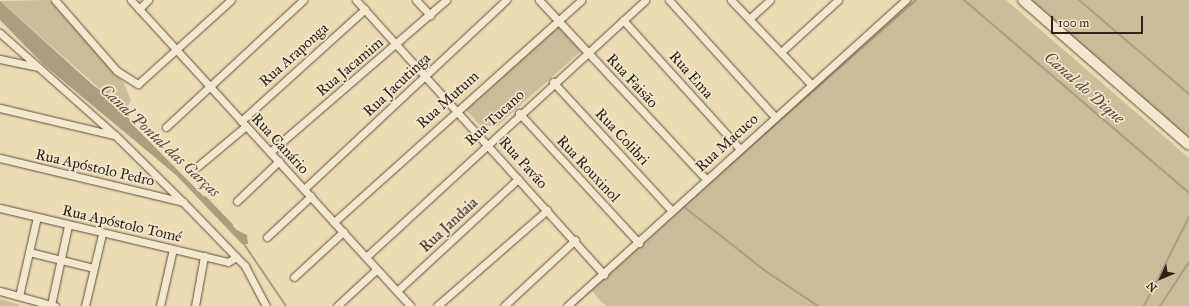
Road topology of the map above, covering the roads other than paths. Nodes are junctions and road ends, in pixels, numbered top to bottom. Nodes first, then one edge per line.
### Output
1 (55, 0) edge
2 (131, 0) edge
3 (148, 0) edge
4 (231, 0) edge
5 (303, 0) edge
6 (356, 0) edge
7 (416, 0) edge
8 (446, 0) edge
9 (506, 0) edge
10 (539, 0) edge
11 (581, 0) edge
12 (645, 0) edge
13 (669, 0) edge
14 (731, 0) edge
15 (770, 0) edge
16 (838, 0) edge
17 (906, 0) edge
18 (1023, 0) edge
19 (139, 9) junction
20 (365, 9) junction
21 (430, 15) junction
22 (749, 19) junction
23 (623, 20) junction
24 (558, 21) junction
25 (0, 33) edge
26 (396, 45) junction
27 (176, 50) junction
28 (587, 52) junction
29 (781, 52) junction
30 (0, 59) edge
31 (39, 68) junction
32 (426, 77) junction
33 (553, 82) junction
34 (811, 84) junction
35 (210, 87) junction
36 (0, 108) edge
37 (457, 110) junction
38 (519, 113) junction
39 (775, 117) junction
40 (244, 123) junction
41 (166, 127) dead end
42 (115, 135) junction
43 (487, 144) junction
44 (1189, 145) edge
45 (740, 149) junction
46 (270, 152) junction
47 (0, 158) edge
48 (279, 161) junction
49 (198, 166) dead end
50 (518, 179) junction
51 (706, 179) junction
52 (304, 189) junction
53 (311, 196) junction
54 (237, 201) dead end
55 (183, 202) junction
56 (0, 208) edge
57 (547, 210) junction
58 (671, 210) junction
59 (38, 217) junction
60 (334, 222) junction
61 (68, 226) junction
62 (343, 232) junction
63 (102, 234) junction
64 (267, 237) dead end
65 (575, 240) junction
66 (639, 243) junction
67 (173, 249) junction
68 (29, 252) junction
69 (204, 256) junction
70 (236, 257) junction
71 (366, 257) junction
72 (61, 260) junction
73 (93, 268) junction
74 (376, 269) junction
75 (604, 274) junction
76 (294, 277) dead end
77 (0, 291) edge
78 (396, 291) junction
79 (19, 296) junction
80 (53, 305) edge
81 (85, 306) edge
82 (160, 306) edge
83 (195, 306) edge
84 (266, 306) edge
85 (337, 306) edge
86 (409, 306) edge
87 (437, 306) edge
88 (504, 306) edge
89 (567, 306) edge

1 - 27 street
2 - 19 street, Rua Canário
3 - 19 street
4 - 27 street
5 - 35 street
6 - 20 street, Rua Pavão
7 - 21 street
8 - 21 street, Rua Jacamim
9 - 32 street, Rua Jacutinga
10 - 24 street, Rua Faisão
11 - 24 street, Rua Mutum
12 - 23 street, Rua Tucano
13 - 39 street
14 - 22 street
15 - 22 street
16 - 29 street
17 - 34 street, Rua Macuco
18 - 44 main road
19 - 27 street, Rua Canário
20 - 26 street, Rua Pavão
20 - 40 street, Rua Araponga
21 - 26 street, Rua Jacamim
22 - 29 street
23 - 28 street, Rua Tucano
23 - 45 street, Rua Ema
24 - 28 street, Rua Faisão
24 - 37 street, Rua Mutum
25 - 31 street
26 - 32 street, Rua Pavão
26 - 46 street, Rua Jacamim
27 - 35 street, Rua Canário
28 - 33 street, Rua Tucano
28 - 51 street, Rua Faisão
29 - 34 street
30 - 31 street
31 - 42 street
32 - 37 street, Rua Pavão
32 - 52 street, Rua Jacutinga
33 - 38 street, Rua Tucano
33 - 58 street, Rua Colibri
34 - 39 street, Rua Macuco
35 - 40 street, Rua Canário
35 - 41 street
36 - 42 street
37 - 43 street, Rua Pavão
37 - 60 street, Rua Mutum
38 - 43 street, Rua Tucano
38 - 66 street, Rua Rouxinol
39 - 45 street, Rua Macuco
40 - 46 street, Rua Canário
40 - 49 street, Rua Araponga
42 - 55 street
43 - 50 street, Rua Pavão
43 - 71 street, Rua Tucano
45 - 51 street, Rua Macuco
46 - 48 street, Rua Canário
47 - 55 street, Rua Apóstolo Pedro
48 - 52 street, Rua Canário
48 - 54 street
50 - 57 street, Rua Pavão
50 - 78 street, Rua Jandaia
51 - 58 street, Rua Macuco
52 - 53 street, Rua Canário
53 - 60 street, Rua Canário
53 - 64 street
55 - 70 street
56 - 59 street, Rua Apóstolo Tomé
57 - 65 street, Rua Pavão
57 - 87 street
58 - 66 street, Rua Macuco
59 - 61 street, Rua Apóstolo Tomé
59 - 68 street
60 - 62 street, Rua Canário
61 - 63 street, Rua Apóstolo Tomé
61 - 72 street
62 - 71 street, Rua Canário
62 - 76 street
63 - 67 street, Rua Apóstolo Tomé
63 - 73 street
65 - 75 street, Rua Pavão
65 - 88 street
66 - 75 street, Rua Macuco
67 - 69 street, Rua Apóstolo Tomé
67 - 82 street
68 - 72 street
68 - 79 street
69 - 70 street, Rua Apóstolo Tomé
69 - 83 street
70 - 84 street
71 - 74 street, Rua Canário
72 - 73 street
72 - 80 street
73 - 81 street
74 - 78 street, Rua Canário
74 - 85 street
75 - 89 street, Rua Macuco
77 - 79 street
78 - 86 street, Rua Canário
79 - 80 street

